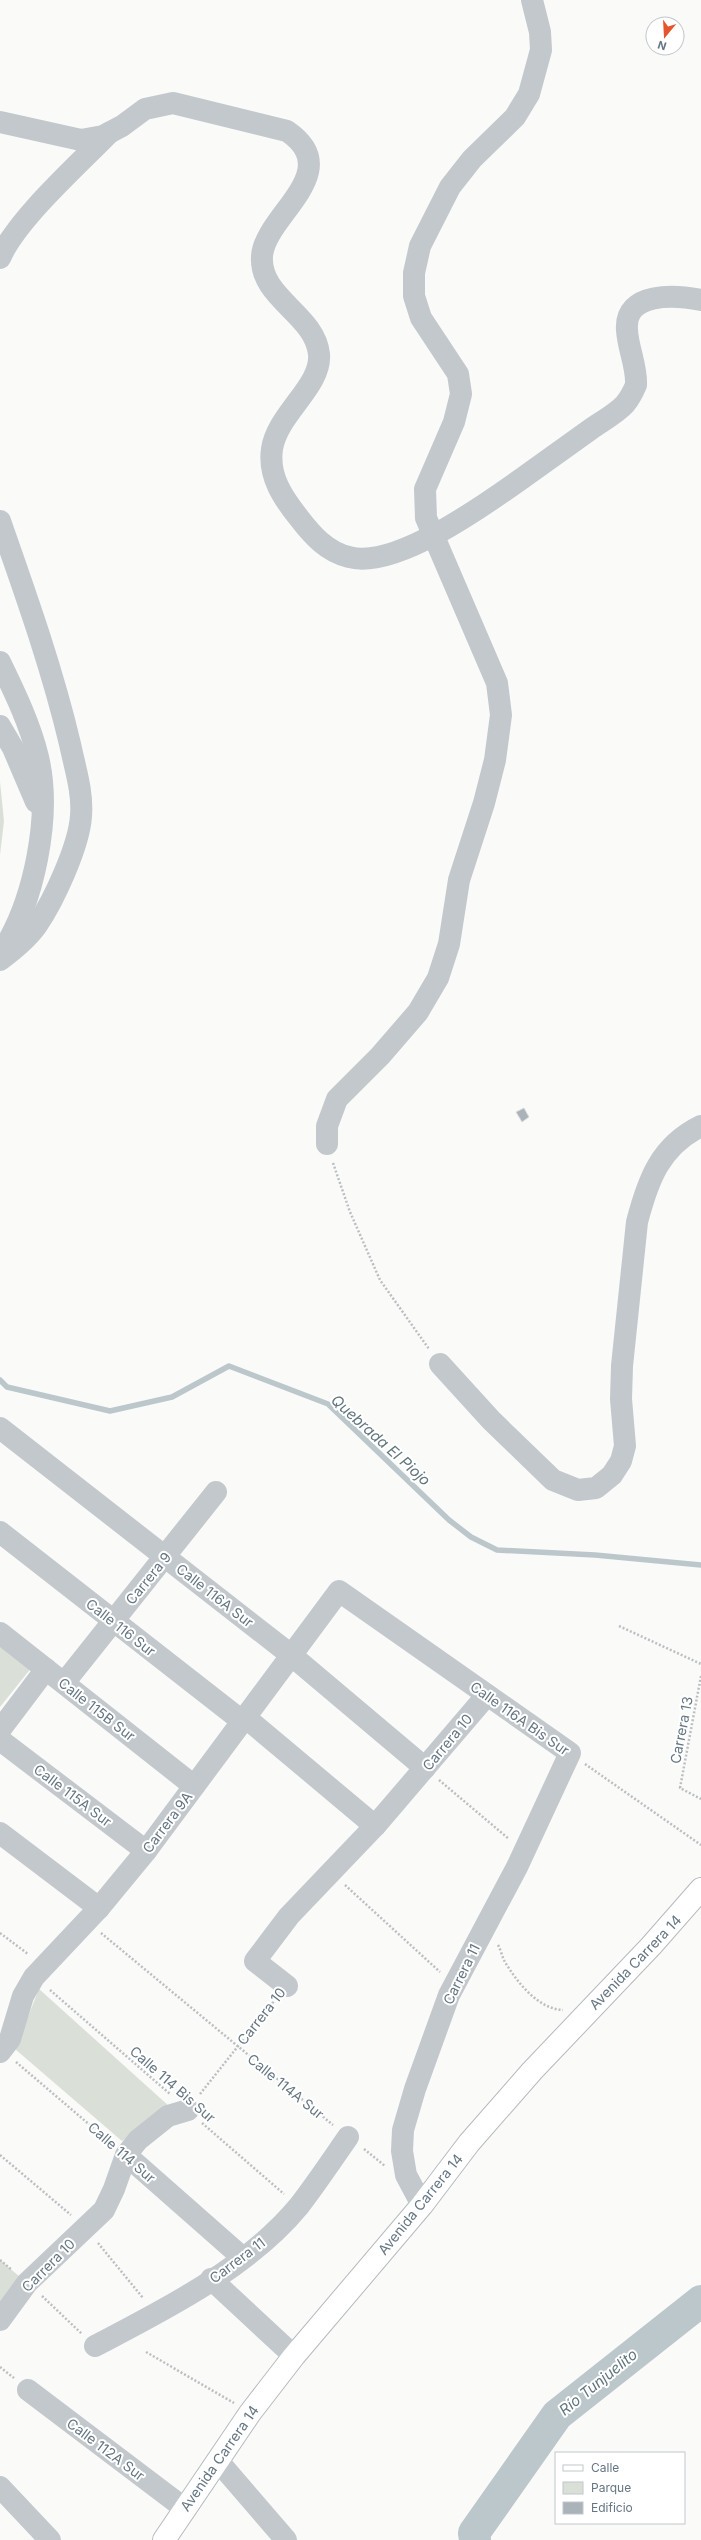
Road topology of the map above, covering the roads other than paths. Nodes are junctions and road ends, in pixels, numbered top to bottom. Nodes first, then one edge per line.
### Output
1 (532, 0) edge
2 (0, 113) edge
3 (0, 122) edge
4 (109, 133) junction
5 (59, 134) junction
6 (0, 258) edge
7 (701, 300) edge
8 (0, 521) edge
9 (433, 536) junction
10 (0, 662) edge
11 (0, 726) edge
12 (41, 816) junction
13 (0, 954) edge
14 (0, 960) edge
15 (701, 1126) edge
16 (327, 1144) road end
17 (440, 1364) road end
18 (0, 1428) edge
19 (216, 1492) dead end
20 (0, 1532) edge
21 (165, 1556) junction
22 (339, 1591) joint
23 (114, 1621) junction
24 (0, 1633) edge
25 (291, 1655) junction
26 (46, 1668) junction
27 (64, 1683) junction
28 (487, 1695) junction
29 (244, 1719) junction
30 (0, 1730) edge
31 (0, 1740) edge
32 (570, 1753) joint
33 (425, 1768) junction
34 (194, 1786) junction
35 (375, 1826) junction
36 (0, 1833) edge
37 (146, 1851) junction
38 (701, 1889) edge
39 (93, 1915) junction
40 (287, 1986) road end
41 (1, 2051) edge
42 (188, 2110) road end
43 (348, 2137) road end
44 (126, 2155) junction
45 (422, 2205) junction
46 (243, 2258) junction
47 (211, 2279) junction
48 (0, 2320) edge
49 (95, 2346) road end
50 (294, 2356) junction
51 (28, 2390) dead end
52 (218, 2461) junction
53 (0, 2487) edge
54 (184, 2508) junction
55 (50, 2540) edge
56 (164, 2540) edge
57 (286, 2540) edge

1 - 9 street
2 - 5 street
3 - 5 street
4 - 5 street
4 - 6 street
4 - 9 street
7 - 9 street
8 - 14 street
9 - 16 street
10 - 12 street
11 - 12 street
12 - 13 street
15 - 17 street
18 - 21 street, Calle 116A Sur
19 - 21 street, Carrera 9
20 - 23 street, Calle 116 Sur
21 - 23 street, Carrera 9
21 - 25 street, Calle 116A Sur
22 - 25 street, Carrera 9A
22 - 28 street, Calle 116A Bis Sur
23 - 27 street, Carrera 9
23 - 29 street, Calle 116 Sur
24 - 26 street, Calle 115B Sur
25 - 29 street, Carrera 9A
25 - 33 street, Calle 116A Sur
26 - 27 street, Calle 115B Sur
26 - 30 street
27 - 34 street, Calle 115B Sur
28 - 32 street, Calle 116A Bis Sur
28 - 33 street, Carrera 10
29 - 34 street, Carrera 9A
29 - 35 street, Calle 116 Sur
31 - 37 street, Calle 115A Sur
32 - 45 street, Carrera 11
33 - 35 street, Carrera 10
34 - 37 street, Carrera 9A
35 - 40 street, Carrera 10
36 - 39 street
37 - 39 street, Carrera 9A
38 - 45 main road, Avenida Carrera 14
39 - 41 street, Carrera 9A
42 - 44 street, Carrera 10
43 - 46 street, Carrera 11
44 - 46 street, Calle 114 Sur
44 - 48 street, Carrera 10
45 - 50 main road, Avenida Carrera 14
46 - 47 street, Carrera 11
47 - 49 street, Carrera 11
47 - 50 street
50 - 52 main road, Avenida Carrera 14
51 - 54 street, Calle 112A Sur
52 - 54 main road, Avenida Carrera 14
52 - 57 street
53 - 55 street
54 - 56 main road, Avenida Carrera 14

